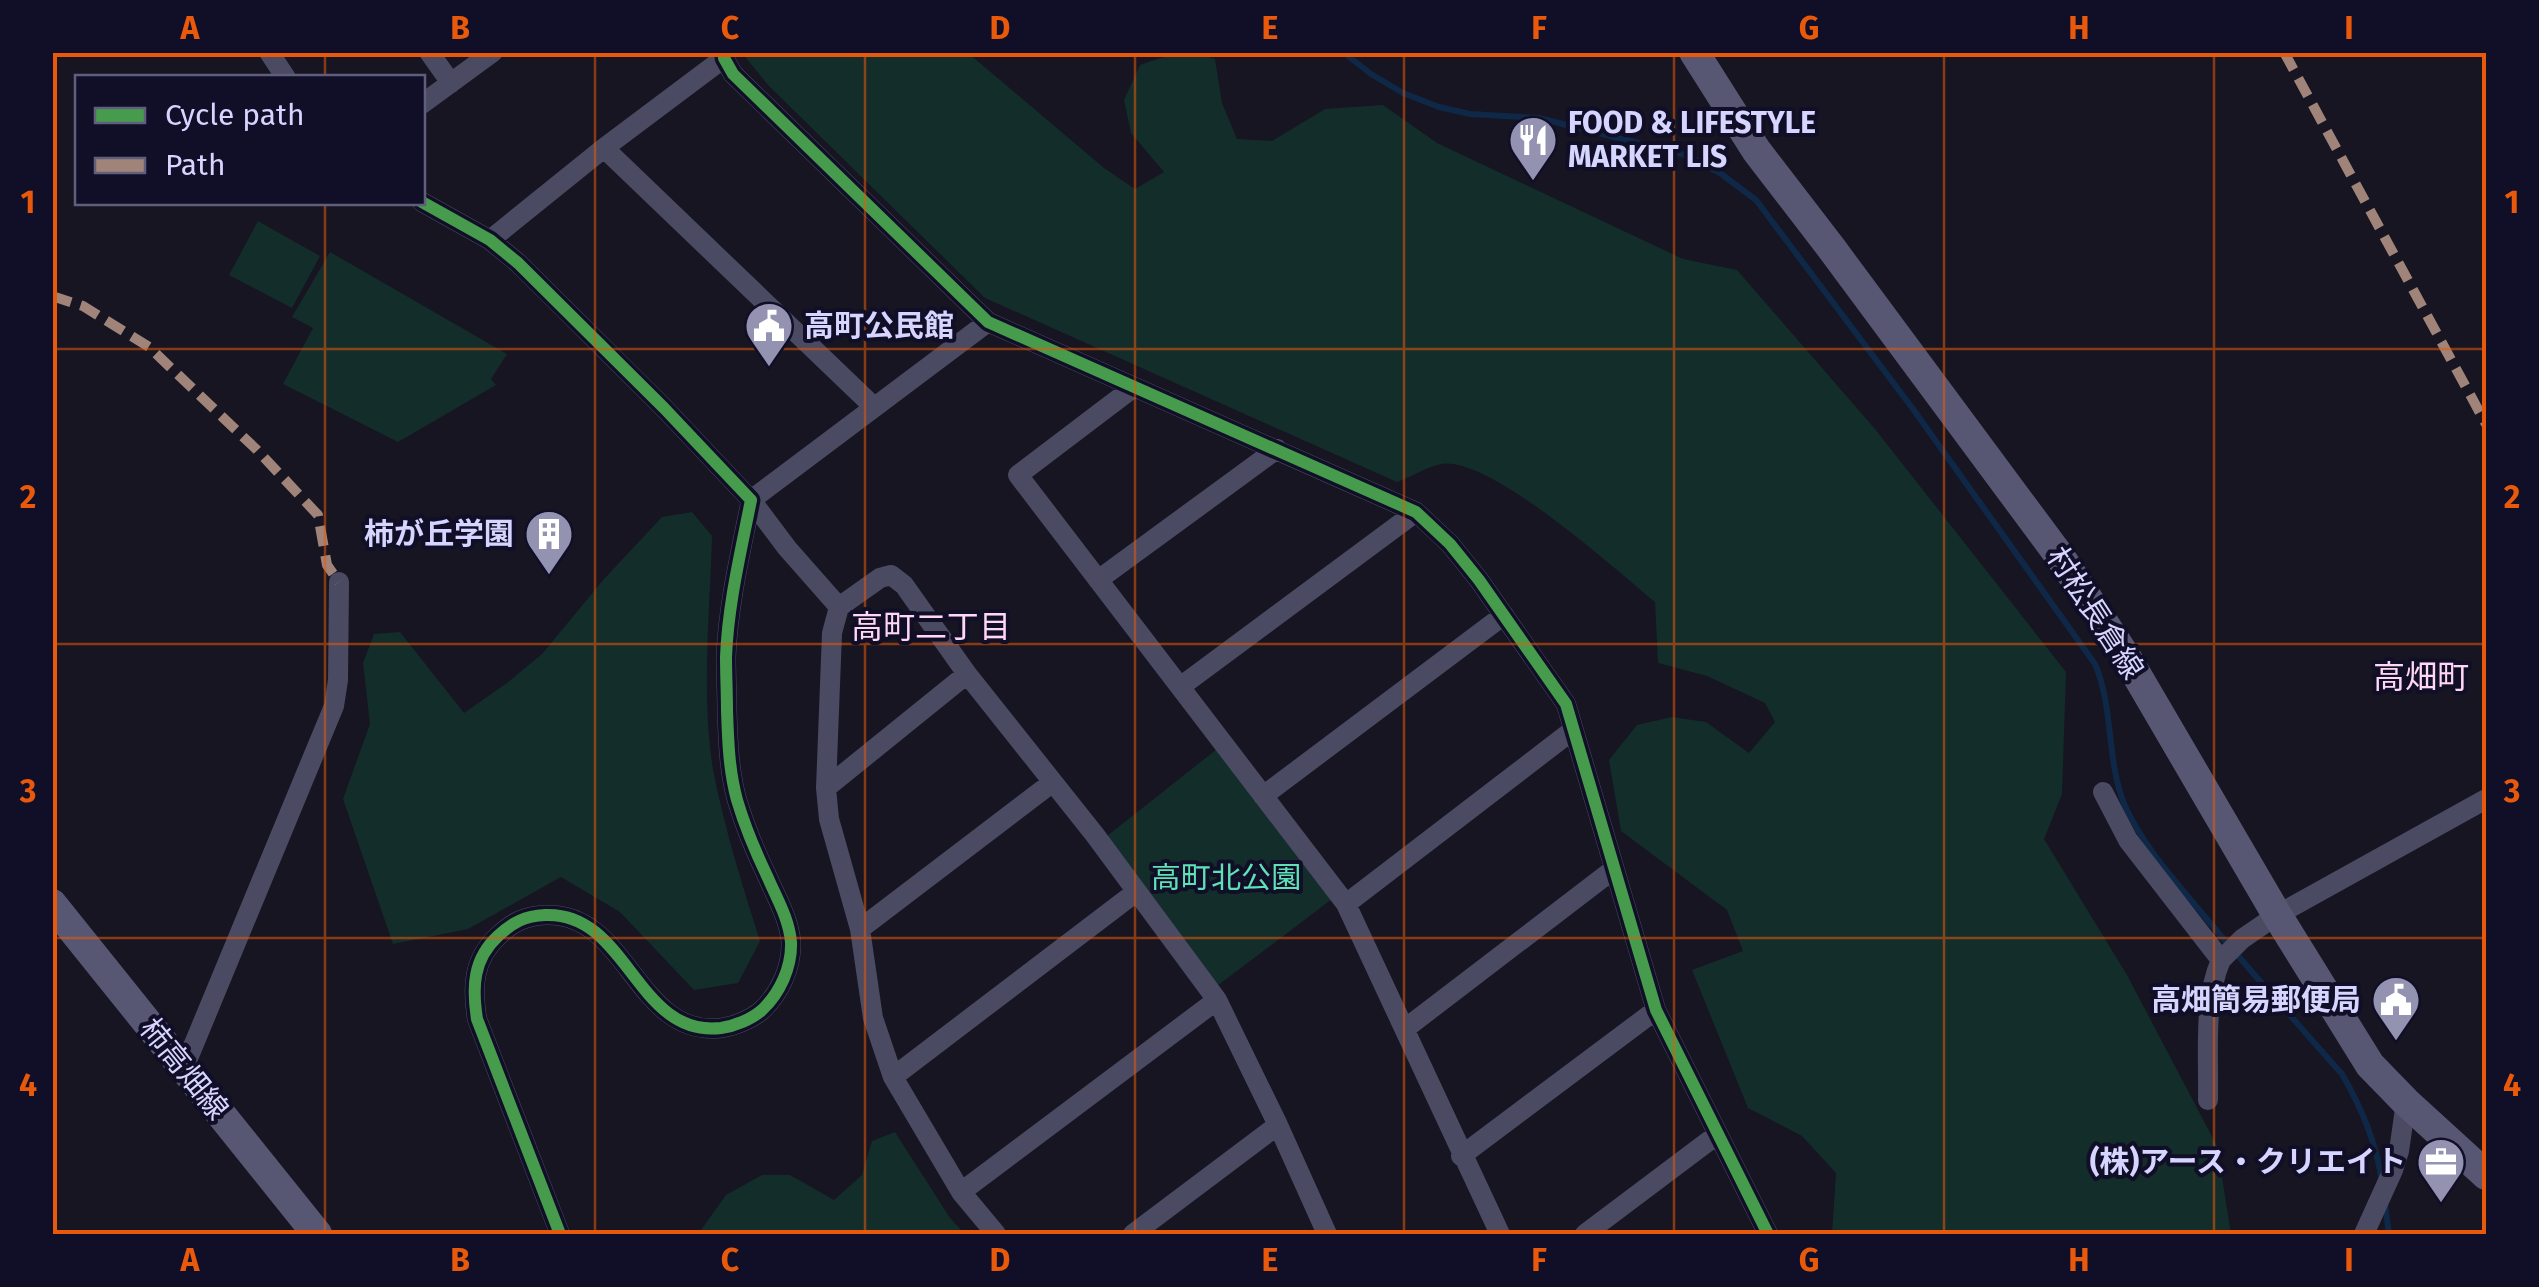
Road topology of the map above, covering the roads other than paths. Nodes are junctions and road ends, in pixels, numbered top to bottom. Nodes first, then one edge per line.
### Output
1 (270, 52) edge
2 (428, 52) edge
3 (493, 52) edge
4 (1694, 52) edge
5 (724, 55) edge
6 (284, 75) edge
7 (451, 83) junction
8 (425, 102) edge
9 (604, 148) junction
10 (425, 204) edge
11 (490, 240) junction
12 (988, 322) junction
13 (1134, 387) junction
14 (874, 407) junction
15 (1277, 449) junction
16 (751, 500) junction
17 (1416, 512) junction
18 (1098, 580) junction
19 (339, 582) dead end
20 (838, 607) junction
21 (1504, 615) junction
22 (968, 674) junction
23 (1180, 687) junction
24 (1573, 730) junction
25 (1053, 782) junction
26 (826, 788) junction
27 (2103, 792) dead end
28 (1264, 796) junction
29 (2486, 799) edge
30 (1614, 869) junction
31 (1136, 892) junction
32 (52, 904) edge
33 (1346, 904) junction
34 (2277, 915) junction
35 (860, 929) junction
36 (2221, 960) junction
37 (1217, 1000) junction
38 (1656, 1010) junction
39 (1406, 1028) junction
40 (184, 1068) junction
41 (893, 1077) junction
42 (2208, 1100) dead end
43 (2406, 1102) junction
44 (1278, 1125) junction
45 (1718, 1134) junction
46 (1462, 1156) junction
47 (2486, 1175) edge
48 (961, 1192) junction
49 (1608, 1217) junction
50 (2367, 1227) edge
51 (317, 1234) edge
52 (560, 1234) edge
53 (996, 1234) edge
54 (1133, 1234) edge
55 (1327, 1234) edge
56 (1500, 1234) edge
57 (1585, 1234) edge
58 (1622, 1234) edge
59 (1768, 1234) edge

1 - 6 street
2 - 7 street
3 - 7 street
4 - 34 main road, 村松長倉線
5 - 9 street
5 - 12 street
7 - 8 street
9 - 11 street
9 - 14 street
10 - 11 street
11 - 16 street
12 - 13 street
12 - 14 street
13 - 15 street
13 - 18 street
14 - 16 street
15 - 17 street
15 - 18 street
16 - 20 street
16 - 52 street
17 - 21 street
17 - 23 street
18 - 23 street
19 - 40 street
20 - 22 street
20 - 26 street
21 - 24 street
21 - 28 street
22 - 25 street
22 - 26 street
23 - 28 street
24 - 30 street
24 - 33 street
25 - 31 street
25 - 35 street
26 - 35 street
27 - 36 street
28 - 33 street
29 - 34 street
30 - 38 street
30 - 39 street
31 - 37 street
31 - 41 street
32 - 40 main road, 柿高畑線
33 - 39 street
34 - 36 street
34 - 43 main road, 村松長倉線
35 - 41 street
36 - 42 street
37 - 44 street
37 - 48 street
38 - 45 street
38 - 46 street
39 - 46 street
40 - 51 main road, 柿高畑線
41 - 48 street
43 - 47 main road, 村松長倉線
43 - 50 street
44 - 54 street
44 - 55 street
45 - 49 street
45 - 59 street
46 - 56 street
48 - 53 street
49 - 57 street
49 - 58 street

